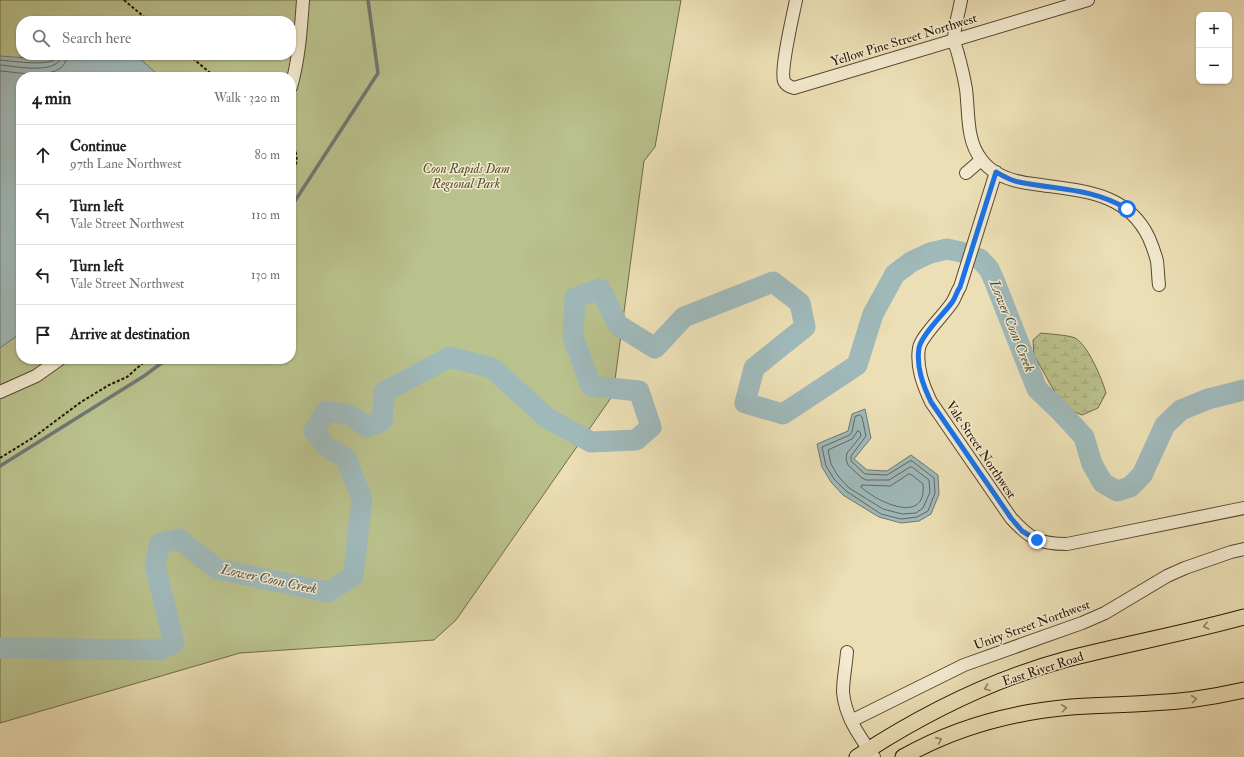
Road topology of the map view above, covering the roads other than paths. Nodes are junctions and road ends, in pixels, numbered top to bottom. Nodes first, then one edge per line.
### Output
1 (303, 0) edge
2 (796, 0) edge
3 (961, 0) edge
4 (1088, 0) edge
5 (954, 40) junction
6 (294, 72) edge
7 (981, 160) junction
8 (996, 172) junction
9 (966, 173) dead end
10 (1159, 285) dead end
11 (53, 364) edge
12 (0, 392) edge
13 (1244, 508) edge
14 (1244, 549) edge
15 (1244, 617) edge
16 (847, 652) dead end
17 (1244, 690) edge
18 (851, 721) junction
19 (866, 754) edge
20 (904, 757) edge

1 - 6 street
2 - 5 street, Yellow Pine Street Northwest
3 - 5 street
4 - 5 street, Yellow Pine Street Northwest
5 - 7 street
7 - 8 street
7 - 9 street
8 - 10 street
8 - 13 street, Vale Street Northwest
11 - 12 street
14 - 18 street, Unity Street Northwest
15 -> 19 main road, East River Road
16 - 18 street
20 -> 17 main road
18 - 19 street

